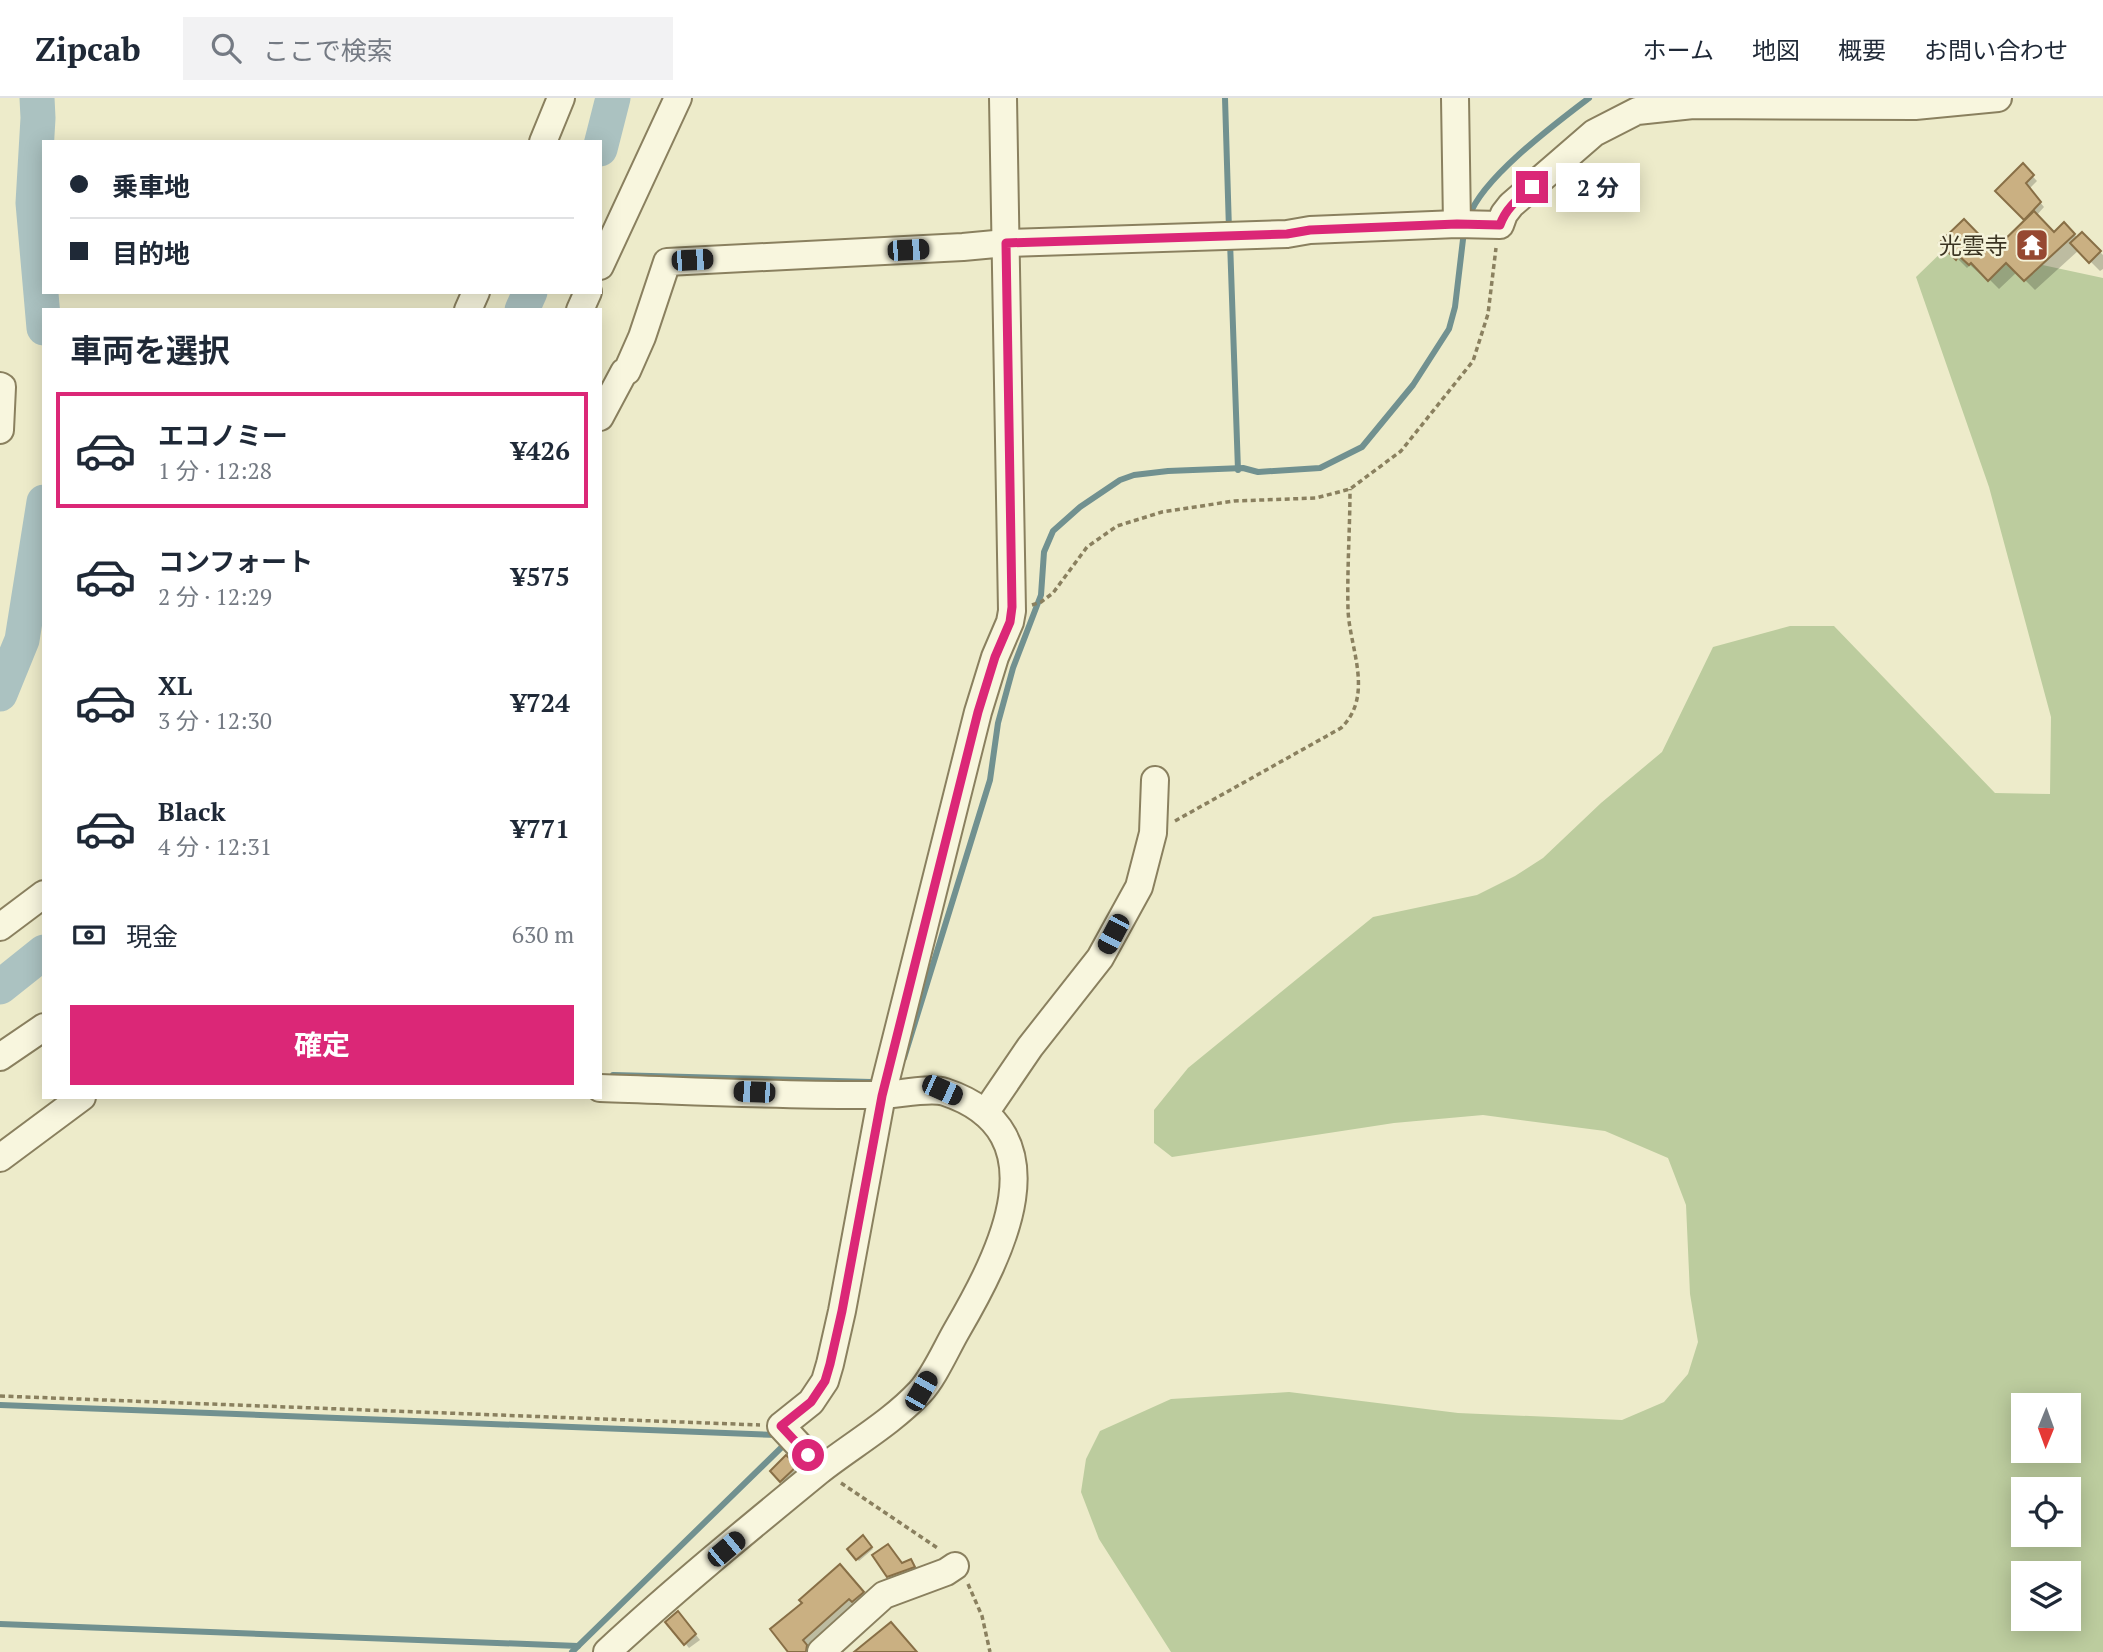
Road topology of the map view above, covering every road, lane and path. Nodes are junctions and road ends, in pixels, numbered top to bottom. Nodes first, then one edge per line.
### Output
1 (561, 98) edge
2 (678, 98) edge
3 (1003, 98) edge
4 (1455, 98) edge
5 (1998, 98) edge
6 (1914, 102) edge
7 (544, 140) edge
8 (1457, 224) junction
9 (1500, 225) junction
10 (1006, 243) junction
11 (602, 262) edge
12 (0, 386) edge
13 (602, 413) edge
14 (0, 430) edge
15 (1350, 489) junction
16 (1012, 611) junction
17 (1155, 780) dead end
18 (1153, 833) junction
19 (42, 896) edge
20 (0, 927) edge
21 (42, 1028) edge
22 (0, 1057) edge
23 (602, 1088) edge
24 (882, 1096) junction
25 (79, 1099) edge
26 (985, 1113) junction
27 (0, 1158) edge
28 (0, 1396) edge
29 (781, 1426) junction
30 (821, 1469) junction
31 (955, 1566) junction
32 (607, 1652) edge
33 (821, 1652) edge
34 (990, 1652) edge

1 - 7 street
2 - 11 street
3 - 10 street
4 - 8 street
5 - 6 street
6 - 9 street
8 - 9 street
8 - 10 street
9 - 15 path
10 - 13 street
10 - 16 street
12 - 14 street
15 - 16 path
15 - 18 path
16 - 24 street
17 - 18 street
18 - 26 street
19 - 20 street
21 - 22 street
23 - 24 street
24 - 26 street
24 - 29 street
25 - 27 street
26 - 30 street
28 - 29 path
29 - 30 street
30 - 31 path
30 - 32 street
31 - 33 street
31 - 34 path

